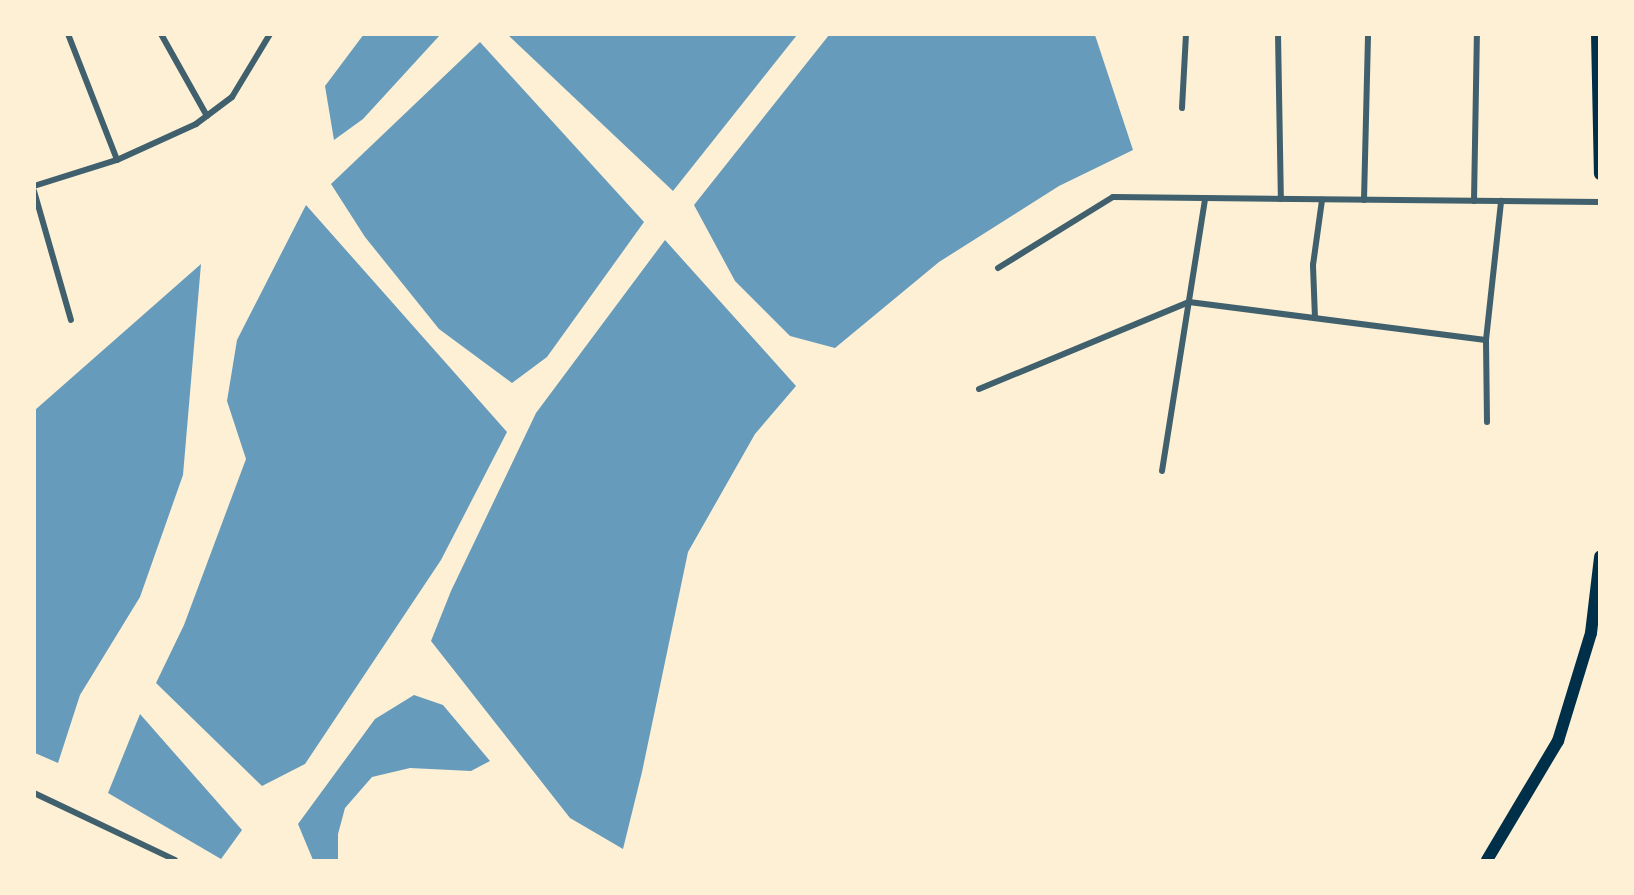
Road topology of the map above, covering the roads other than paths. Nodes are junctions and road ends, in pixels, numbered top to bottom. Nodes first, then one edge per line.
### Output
1 (68, 34) edge
2 (161, 34) edge
3 (270, 34) edge
4 (1186, 34) edge
5 (1278, 34) edge
6 (1368, 34) edge
7 (1477, 34) edge
8 (1597, 34) edge
9 (1182, 108) dead end
10 (207, 116) junction
11 (117, 160) junction
12 (1599, 174) edge
13 (34, 186) edge
14 (34, 191) edge
15 (1205, 198) junction
16 (1281, 199) junction
17 (1322, 200) junction
18 (1365, 200) junction
19 (1474, 201) junction
20 (1501, 201) junction
21 (1599, 202) edge
22 (998, 268) dead end
23 (1189, 302) junction
24 (1315, 318) junction
25 (71, 320) dead end
26 (1486, 340) junction
27 (979, 389) dead end
28 (1487, 422) dead end
29 (1162, 471) dead end
30 (1599, 557) edge
31 (34, 793) edge
32 (175, 861) edge
33 (1487, 861) edge

1 - 11 street
2 - 10 street
3 - 10 street
4 - 9 street
5 - 16 street
6 - 18 street
7 - 19 street
8 - 12 main road
10 - 11 street
11 - 13 street
14 - 25 street
15 - 16 street
15 - 22 street
15 - 23 street
16 - 17 street
17 - 18 street
17 - 24 street
18 - 19 street
19 - 20 street
20 - 21 street
20 - 26 street
23 - 24 street
23 - 27 street
23 - 29 street
24 - 26 street
26 - 28 street
30 - 33 main road
31 - 32 street

